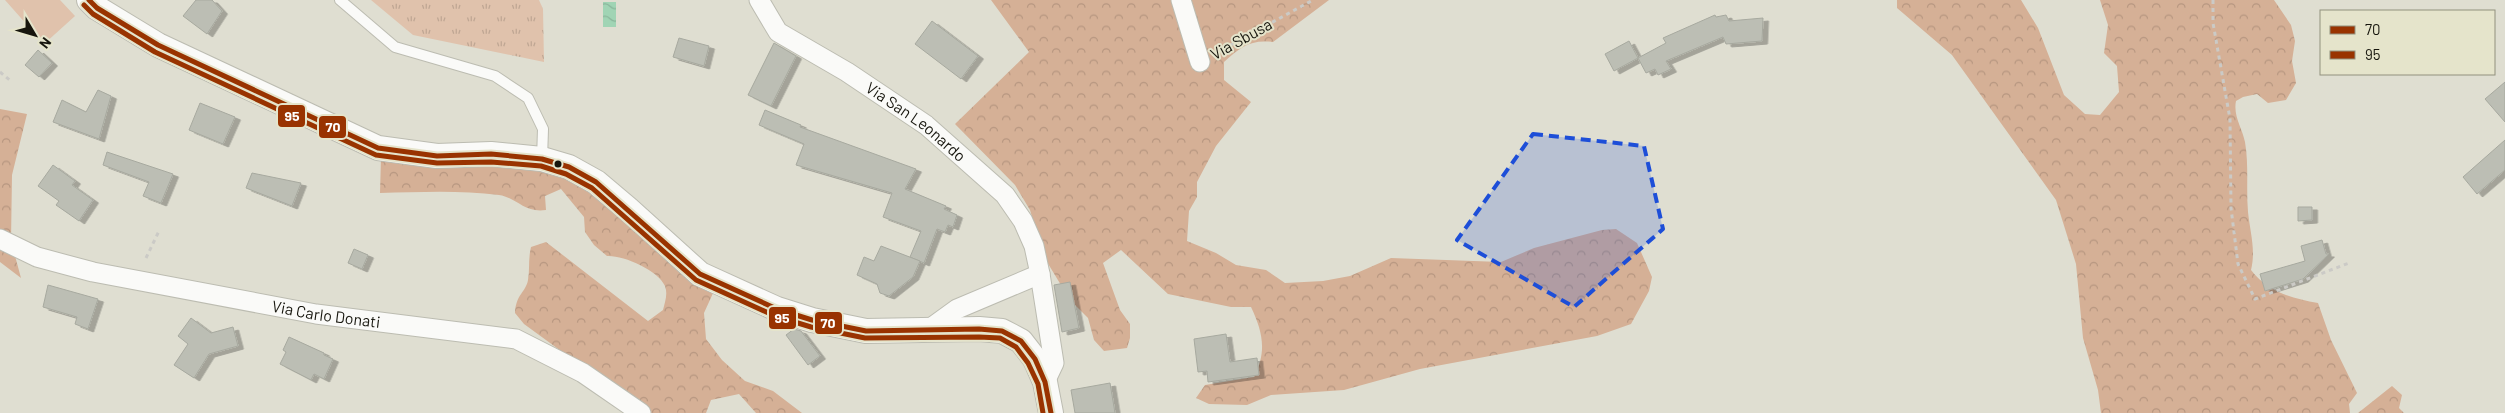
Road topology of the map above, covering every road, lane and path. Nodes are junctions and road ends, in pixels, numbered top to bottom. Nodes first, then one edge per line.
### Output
1 (89, 0) edge
2 (340, 0) edge
3 (760, 0) edge
4 (1181, 0) edge
5 (1312, 0) edge
6 (2213, 0) edge
7 (1200, 62) joint
8 (0, 72) edge
9 (12, 82) dead end
10 (542, 158) junction
11 (159, 231) dead end
12 (0, 239) edge
13 (146, 258) dead end
14 (2350, 262) dead end
15 (1040, 274) junction
16 (928, 330) junction
17 (1045, 382) junction
18 (641, 413) edge
19 (1051, 413) edge

1 - 10 street
2 - 10 lane
3 - 15 street, Via San Leonardo
4 - 7 street, Via Sbusa
5 - 7 path, Via Sbusa
6 - 14 path
8 - 9 path
10 - 16 street
11 - 13 path
12 - 18 street, Via Carlo Donati
15 - 16 street
15 - 17 street, Via San Leonardo
16 - 17 street
17 - 19 street

